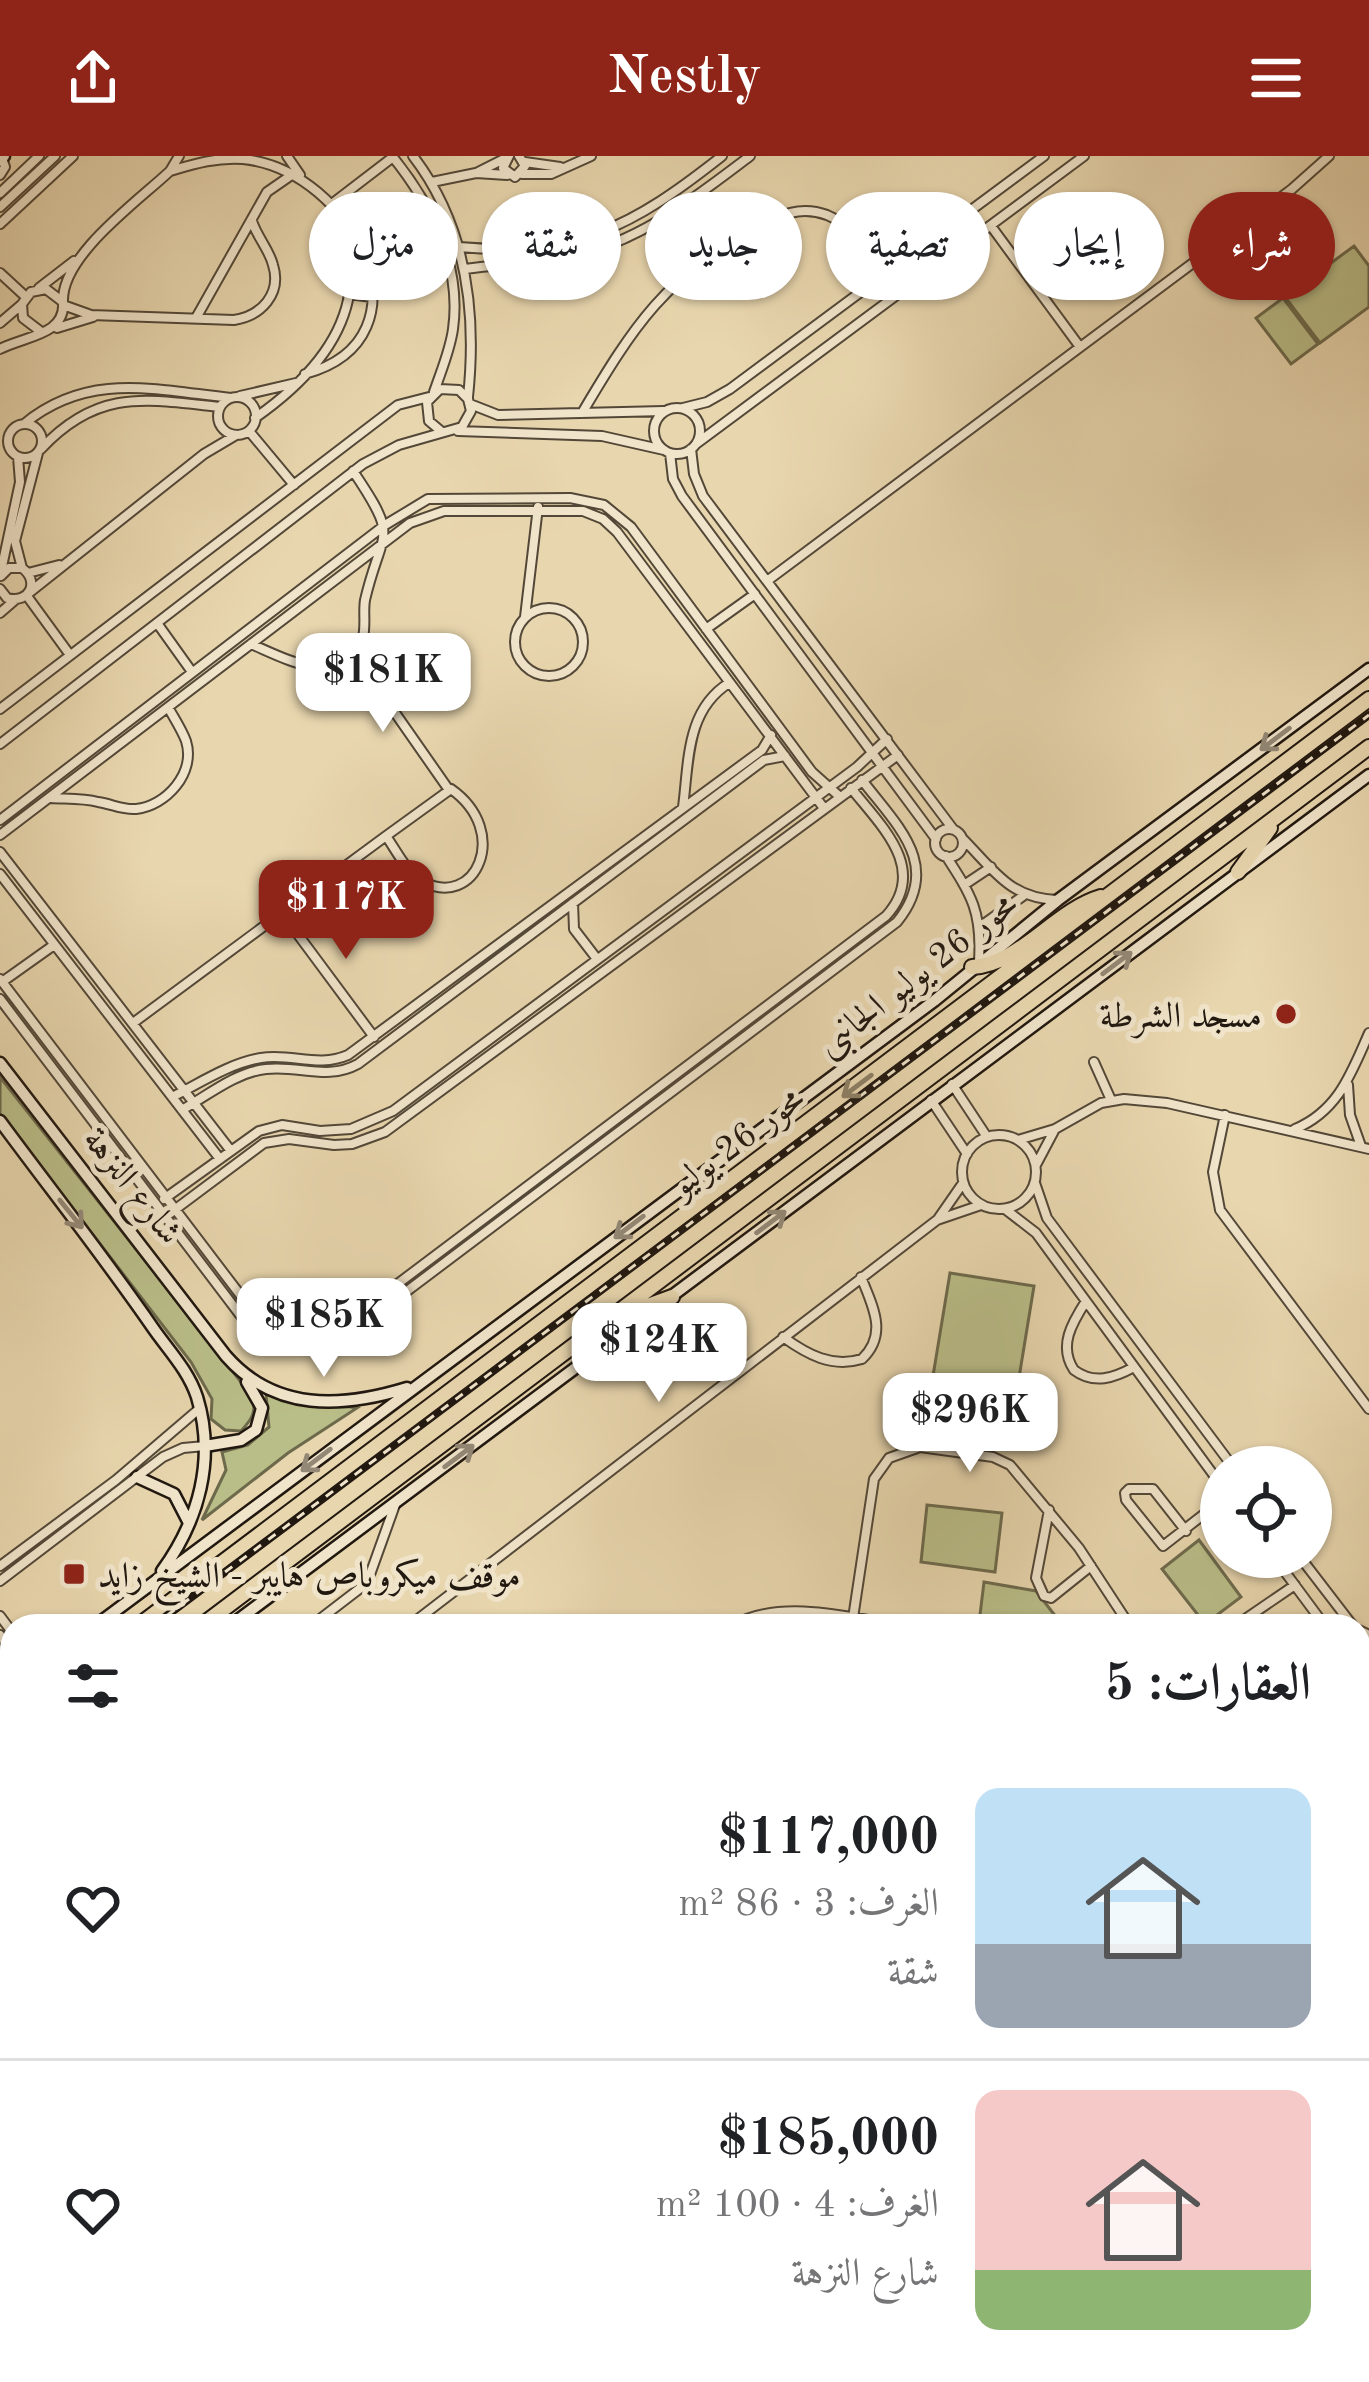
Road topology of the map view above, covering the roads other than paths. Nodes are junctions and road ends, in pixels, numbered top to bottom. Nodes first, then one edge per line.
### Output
1 (38, 156) edge
2 (55, 156) edge
3 (74, 156) edge
4 (179, 156) edge
5 (287, 156) edge
6 (392, 156) edge
7 (412, 156) edge
8 (591, 156) edge
9 (722, 156) edge
10 (750, 156) edge
11 (1044, 156) edge
12 (1084, 156) edge
13 (1329, 156) edge
14 (2, 158) edge
15 (212, 158) edge
16 (501, 158) edge
17 (521, 158) edge
18 (258, 160) edge
19 (568, 166) junction
20 (170, 171) junction
21 (476, 173) junction
22 (293, 174) junction
23 (522, 174) junction
24 (0, 175) edge
25 (507, 175) junction
26 (304, 181) junction
27 (431, 182) junction
28 (267, 192) junction
29 (318, 192) edge
30 (347, 192) edge
31 (0, 193) edge
32 (990, 196) edge
33 (0, 207) edge
34 (826, 216) edge
35 (252, 221) junction
36 (0, 224) edge
37 (991, 226) junction
38 (238, 245) junction
39 (262, 246) junction
40 (459, 247) junction
41 (76, 261) junction
42 (465, 269) junction
43 (0, 273) edge
44 (38, 289) junction
45 (210, 297) junction
46 (347, 300) edge
47 (371, 300) edge
48 (850, 300) edge
49 (24, 301) junction
50 (63, 303) junction
51 (100, 316) junction
52 (195, 319) junction
53 (226, 320) junction
54 (0, 323) edge
55 (340, 324) junction
56 (57, 328) junction
57 (40, 331) junction
58 (361, 334) junction
59 (1080, 347) junction
60 (0, 349) edge
61 (301, 378) junction
62 (135, 393) junction
63 (432, 394) junction
64 (233, 398) junction
65 (469, 402) junction
66 (220, 407) junction
67 (683, 408) junction
68 (664, 411) junction
69 (582, 413) junction
70 (256, 418) junction
71 (220, 424) junction
72 (19, 425) junction
73 (249, 430) junction
74 (456, 430) junction
75 (442, 432) junction
76 (236, 435) junction
77 (0, 437) edge
78 (693, 447) junction
79 (212, 448) junction
80 (40, 451) junction
81 (667, 452) junction
82 (10, 453) edge
83 (353, 471) junction
84 (294, 485) junction
85 (539, 498) junction
86 (537, 510) junction
87 (16, 522) junction
88 (385, 525) junction
89 (386, 543) junction
90 (59, 566) junction
91 (25, 570) junction
92 (0, 577) edge
93 (767, 581) junction
94 (0, 590) edge
95 (28, 594) junction
96 (755, 594) junction
97 (15, 600) junction
98 (0, 613) edge
99 (524, 619) junction
100 (157, 623) junction
101 (706, 629) junction
102 (251, 644) junction
103 (354, 654) junction
104 (70, 655) junction
105 (1369, 669) edge
106 (192, 673) junction
107 (729, 683) junction
108 (1369, 699) edge
109 (168, 707) junction
110 (0, 709) edge
111 (779, 728) junction
112 (770, 736) junction
113 (886, 739) junction
114 (0, 743) edge
115 (1369, 747) edge
116 (795, 749) junction
117 (874, 751) junction
118 (898, 755) junction
119 (785, 756) junction
120 (882, 766) junction
121 (1369, 775) edge
122 (862, 780) junction
123 (829, 786) junction
124 (851, 788) junction
125 (449, 790) junction
126 (814, 796) junction
127 (839, 796) junction
128 (49, 798) junction
129 (683, 808) junction
130 (823, 808) junction
131 (1279, 815) junction
132 (0, 820) edge
133 (953, 829) junction
134 (0, 835) edge
135 (386, 836) junction
136 (962, 838) junction
137 (936, 839) junction
138 (0, 852) edge
139 (946, 856) junction
140 (991, 867) junction
141 (1238, 872) junction
142 (0, 874) edge
143 (964, 885) junction
144 (1112, 895) junction
145 (1024, 896) junction
146 (1058, 900) junction
147 (573, 903) junction
148 (283, 913) junction
149 (543, 925) junction
150 (981, 926) junction
151 (574, 929) junction
152 (54, 944) junction
153 (597, 959) junction
154 (976, 964) junction
155 (1, 981) edge
156 (0, 999) edge
157 (133, 1023) junction
158 (1369, 1033) edge
159 (374, 1037) junction
160 (1094, 1062) dead end
161 (0, 1064) edge
162 (1348, 1081) junction
163 (952, 1084) junction
164 (184, 1090) junction
165 (172, 1097) junction
166 (931, 1100) junction
167 (1111, 1100) junction
168 (194, 1103) junction
169 (182, 1110) junction
170 (1225, 1115) junction
171 (0, 1121) edge
172 (1293, 1129) junction
173 (1055, 1130) junction
174 (987, 1137) junction
175 (1018, 1140) junction
176 (1365, 1148) edge
177 (231, 1151) junction
178 (967, 1154) junction
179 (220, 1159) junction
180 (1036, 1165) junction
181 (963, 1183) junction
182 (1035, 1184) junction
183 (166, 1198) junction
184 (156, 1205) junction
185 (981, 1205) junction
186 (175, 1209) junction
187 (1005, 1209) junction
188 (165, 1217) junction
189 (937, 1220) junction
190 (861, 1277) junction
191 (672, 1297) junction
192 (1086, 1301) junction
193 (610, 1320) junction
194 (339, 1326) junction
195 (346, 1336) junction
196 (783, 1337) junction
197 (234, 1365) junction
198 (1134, 1366) junction
199 (413, 1387) junction
200 (200, 1408) junction
201 (1369, 1409) edge
202 (205, 1446) junction
203 (1217, 1446) edge
204 (1200, 1456) edge
205 (137, 1477) junction
206 (396, 1503) junction
207 (1049, 1509) junction
208 (63, 1519) junction
209 (1200, 1519) edge
210 (189, 1526) junction
211 (70, 1528) junction
212 (1186, 1531) junction
213 (0, 1566) edge
214 (1091, 1566) junction
215 (1290, 1578) edge
216 (1317, 1578) edge
217 (0, 1581) edge
218 (154, 1581) junction
219 (1295, 1585) junction
220 (111, 1614) edge
221 (153, 1614) edge
222 (217, 1614) edge
223 (246, 1614) edge
224 (326, 1614) edge
225 (425, 1614) edge
226 (855, 1614) edge
227 (1122, 1614) edge
228 (1259, 1614) edge
229 (1316, 1614) edge
230 (1345, 1614) edge

1 - 31 street
2 - 33 street
3 - 36 street
4 - 20 street
5 - 26 street
6 - 30 street
6 - 63 street
7 - 27 street
8 - 19 street
9 - 40 street
10 - 42 street
11 - 32 street
12 - 37 street
13 - 59 street
14 - 24 street
15 - 18 street
15 - 20 street
16 - 21 street
16 - 25 street
17 - 19 street
17 - 23 street
18 - 22 street
18 - 28 street
19 - 23 street
20 - 41 street
21 - 25 street
21 - 27 street
22 - 26 street
22 - 28 street
23 - 25 street
26 - 29 street
27 - 40 street
28 - 35 street
34 - 69 street
35 - 38 street
35 - 39 street
37 - 59 street
37 - 78 street
38 - 39 street
38 - 45 street
39 - 53 street
40 - 42 street
41 - 44 street
41 - 50 street
42 - 65 street
43 - 49 street
44 - 49 street
44 - 50 street
45 - 52 street
45 - 53 street
46 - 55 street
47 - 58 street
48 - 67 street
49 - 54 street
49 - 57 street
50 - 51 street
50 - 56 street
51 - 52 street
51 - 56 street
52 - 53 street
55 - 58 street
55 - 61 street
56 - 57 street
57 - 60 street
58 - 61 street
59 - 93 street
61 - 64 street
61 - 70 street
62 - 64 street
62 - 66 street
62 - 72 street
62 - 80 street
63 - 65 street
63 - 75 street
63 - 84 street
64 - 66 street
64 - 70 street
65 - 69 street
65 - 74 street
66 - 71 street
67 - 68 street
67 - 78 street
68 - 69 street
68 - 81 street
70 - 73 street
71 - 76 street
71 - 79 street
72 - 77 street
72 - 80 street
72 - 82 street
73 - 76 street
73 - 84 street
74 - 75 street
74 - 81 street
75 - 83 street
76 - 79 street
78 - 81 street
78 - 93 street
79 - 90 street
80 - 82 street
80 - 87 street
81 - 96 street
82 - 87 street
83 - 88 street
83 - 100 street
84 - 104 street
85 - 86 street
85 - 88 street
85 - 101 street
86 - 89 street
86 - 99 street
86 - 107 street
87 - 91 street
87 - 92 street
88 - 89 street
88 - 106 street
89 - 102 street
89 - 103 street
90 - 91 street
90 - 95 street
91 - 92 street
91 - 95 street
93 - 113 street
94 - 97 street
95 - 97 street
95 - 104 street
96 - 101 street
96 - 117 street
97 - 98 street
99 - 99 street
100 - 106 street
100 - 114 street
101 - 111 street
102 - 103 street
102 - 109 street
103 - 125 street
104 - 110 street
105 -> 146 main road, محور 26 يوليو الجانبى
106 - 132 street
107 - 112 street
107 - 129 street
108 - 144 highway, محور 26 يوليو
109 - 128 street
109 - 128 street
111 - 112 street
111 - 116 street
112 - 119 street
112 - 129 street
113 - 117 street
113 - 118 street
115 - 131 highway, محور 26 يوليو
116 - 119 street
116 - 123 street
117 - 120 street
117 - 123 street
118 - 120 street
118 - 133 street
119 - 126 street
119 - 147 street
120 - 122 street
120 - 137 street
121 - 141 main road
122 - 124 street
122 - 195 street
123 - 126 street
123 - 127 street
124 - 127 street
124 - 194 street
125 - 135 street
125 - 135 street
126 - 130 street
126 - 153 street
127 - 130 street
128 - 134 street
129 - 159 street
130 - 186 street
131 - 141 highway
131 - 193 highway, محور 26 يوليو
133 - 136 street
133 - 137 street
135 - 148 street
136 - 139 street
136 - 140 street
137 - 139 street
138 - 157 street
139 - 143 street
140 - 143 street
140 - 145 street
163 -> 141 main road
142 - 152 street
143 - 150 street
144 - 154 highway
144 -> 221 highway, محور 26 يوليو
145 - 146 street
145 - 150 street
146 - 154 main road, محور 26 يوليو الجانبى
147 - 149 street
147 - 151 street
148 - 157 street
148 - 159 street
149 - 151 street
149 - 168 street
150 - 154 street
151 - 153 street
152 - 155 street
152 - 165 street
153 - 177 street
154 -> 199 main road, محور 26 يوليو الجانبى
155 - 183 street
156 - 184 street
157 - 164 street
158 - 162 street
159 - 164 street
160 - 167 street
161 - 197 main road, شارع النزهة
162 - 172 street
162 - 176 street
163 - 166 main road
163 - 174 street
164 - 165 street
164 - 168 street
165 - 169 street
166 - 178 street
191 -> 166 main road
167 - 170 street
167 - 173 street
168 - 169 street
168 - 177 street
169 - 179 street
170 - 172 street
170 - 201 street
171 -> 200 main road, شارع النزهة
172 - 176 street
173 - 175 street
173 - 180 street
174 - 175 street
174 - 178 street
175 - 180 street
177 - 179 street
178 - 181 street
179 - 183 street
180 - 182 street
181 - 185 street
181 - 189 street
182 - 187 street
182 - 203 street
183 - 184 street
183 - 186 street
184 - 188 street
185 - 187 street
185 - 189 street
186 - 188 street
186 - 194 street
187 - 192 street
188 - 195 street
189 - 190 street
190 - 196 street
190 - 196 street
191 - 193 highway
206 -> 191 main road
192 - 198 street
192 - 198 street
193 - 222 highway, محور 26 يوليو
194 - 195 street
196 - 225 street
197 - 199 main road, شارع النزهة
197 - 202 main road
198 - 204 street
199 -> 218 main road, محور 26 يوليو الجانبى
200 - 202 main road, شارع النزهة
200 - 208 street
202 - 205 street
202 - 210 main road, شارع النزهة
205 - 210 main road
205 - 211 street
206 - 223 main road
206 - 224 street
207 - 214 street
207 - 214 street
207 - 226 street
208 - 211 street
208 - 213 street
209 - 212 street
210 - 218 main road, شارع النزهة
211 - 217 street
212 - 212 street
214 - 227 street
215 - 219 street
216 - 230 street
218 - 220 main road, محور 26 يوليو الجانبى
219 - 228 street
219 - 229 street

